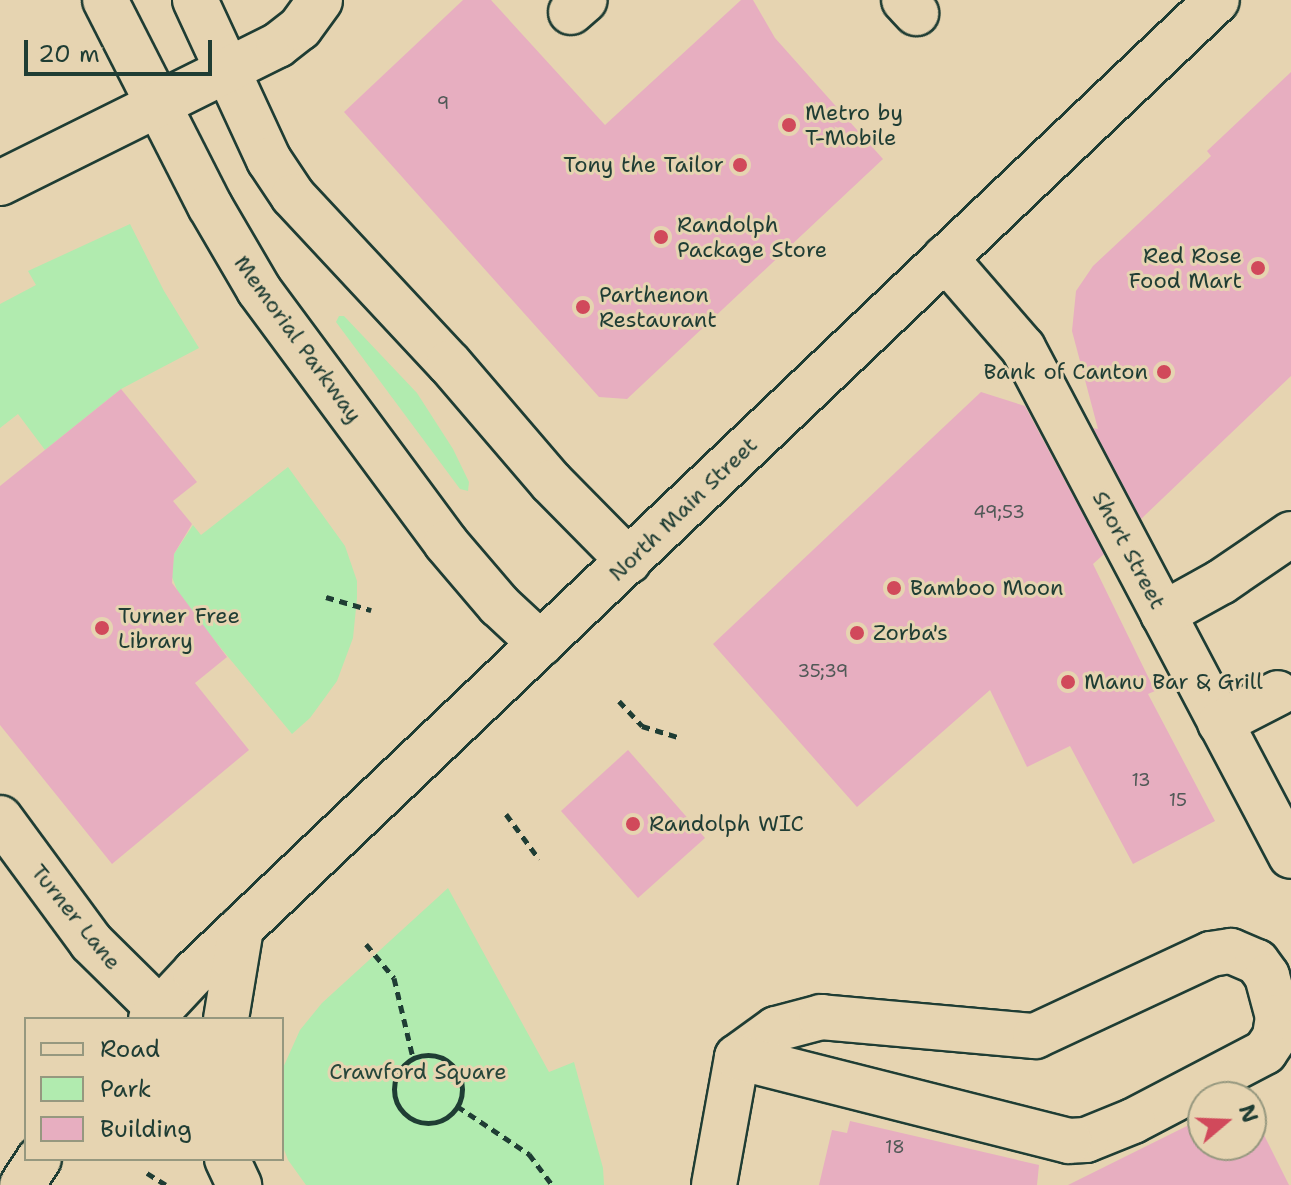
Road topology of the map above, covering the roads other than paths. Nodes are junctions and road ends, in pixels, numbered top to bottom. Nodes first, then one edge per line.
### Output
1 (105, 0) edge
2 (195, 0) edge
3 (320, 0) edge
4 (1217, 0) edge
5 (227, 69) junction
6 (158, 104) junction
7 (0, 183) edge
8 (945, 258) junction
9 (1291, 534) edge
10 (629, 561) junction
11 (1163, 614) junction
12 (541, 644) junction
13 (1278, 693) dead end
14 (1220, 723) junction
15 (0, 818) edge
16 (1291, 856) edge
17 (241, 928) junction
18 (155, 1014) edge
19 (226, 1017) edge
20 (737, 1057) junction
21 (38, 1161) edge
22 (228, 1161) edge
23 (22, 1185) edge
24 (239, 1185) edge
25 (714, 1185) edge

1 - 6 street, Memorial Parkway
2 - 5 street
3 - 5 street
4 - 8 street, North Main Street
5 - 6 street
5 - 10 street
6 - 7 street
6 - 12 street, Memorial Parkway
8 - 10 street, North Main Street
8 - 11 street, Short Street
9 - 11 street
10 - 12 street, North Main Street
11 - 14 street, Short Street
12 - 17 street, North Main Street
13 - 14 street
14 - 16 street, Short Street
15 - 18 street, Turner Lane
17 - 18 street, North Main Street
17 - 19 street
20 - 20 street
20 - 25 street
21 - 23 street
22 - 24 street

